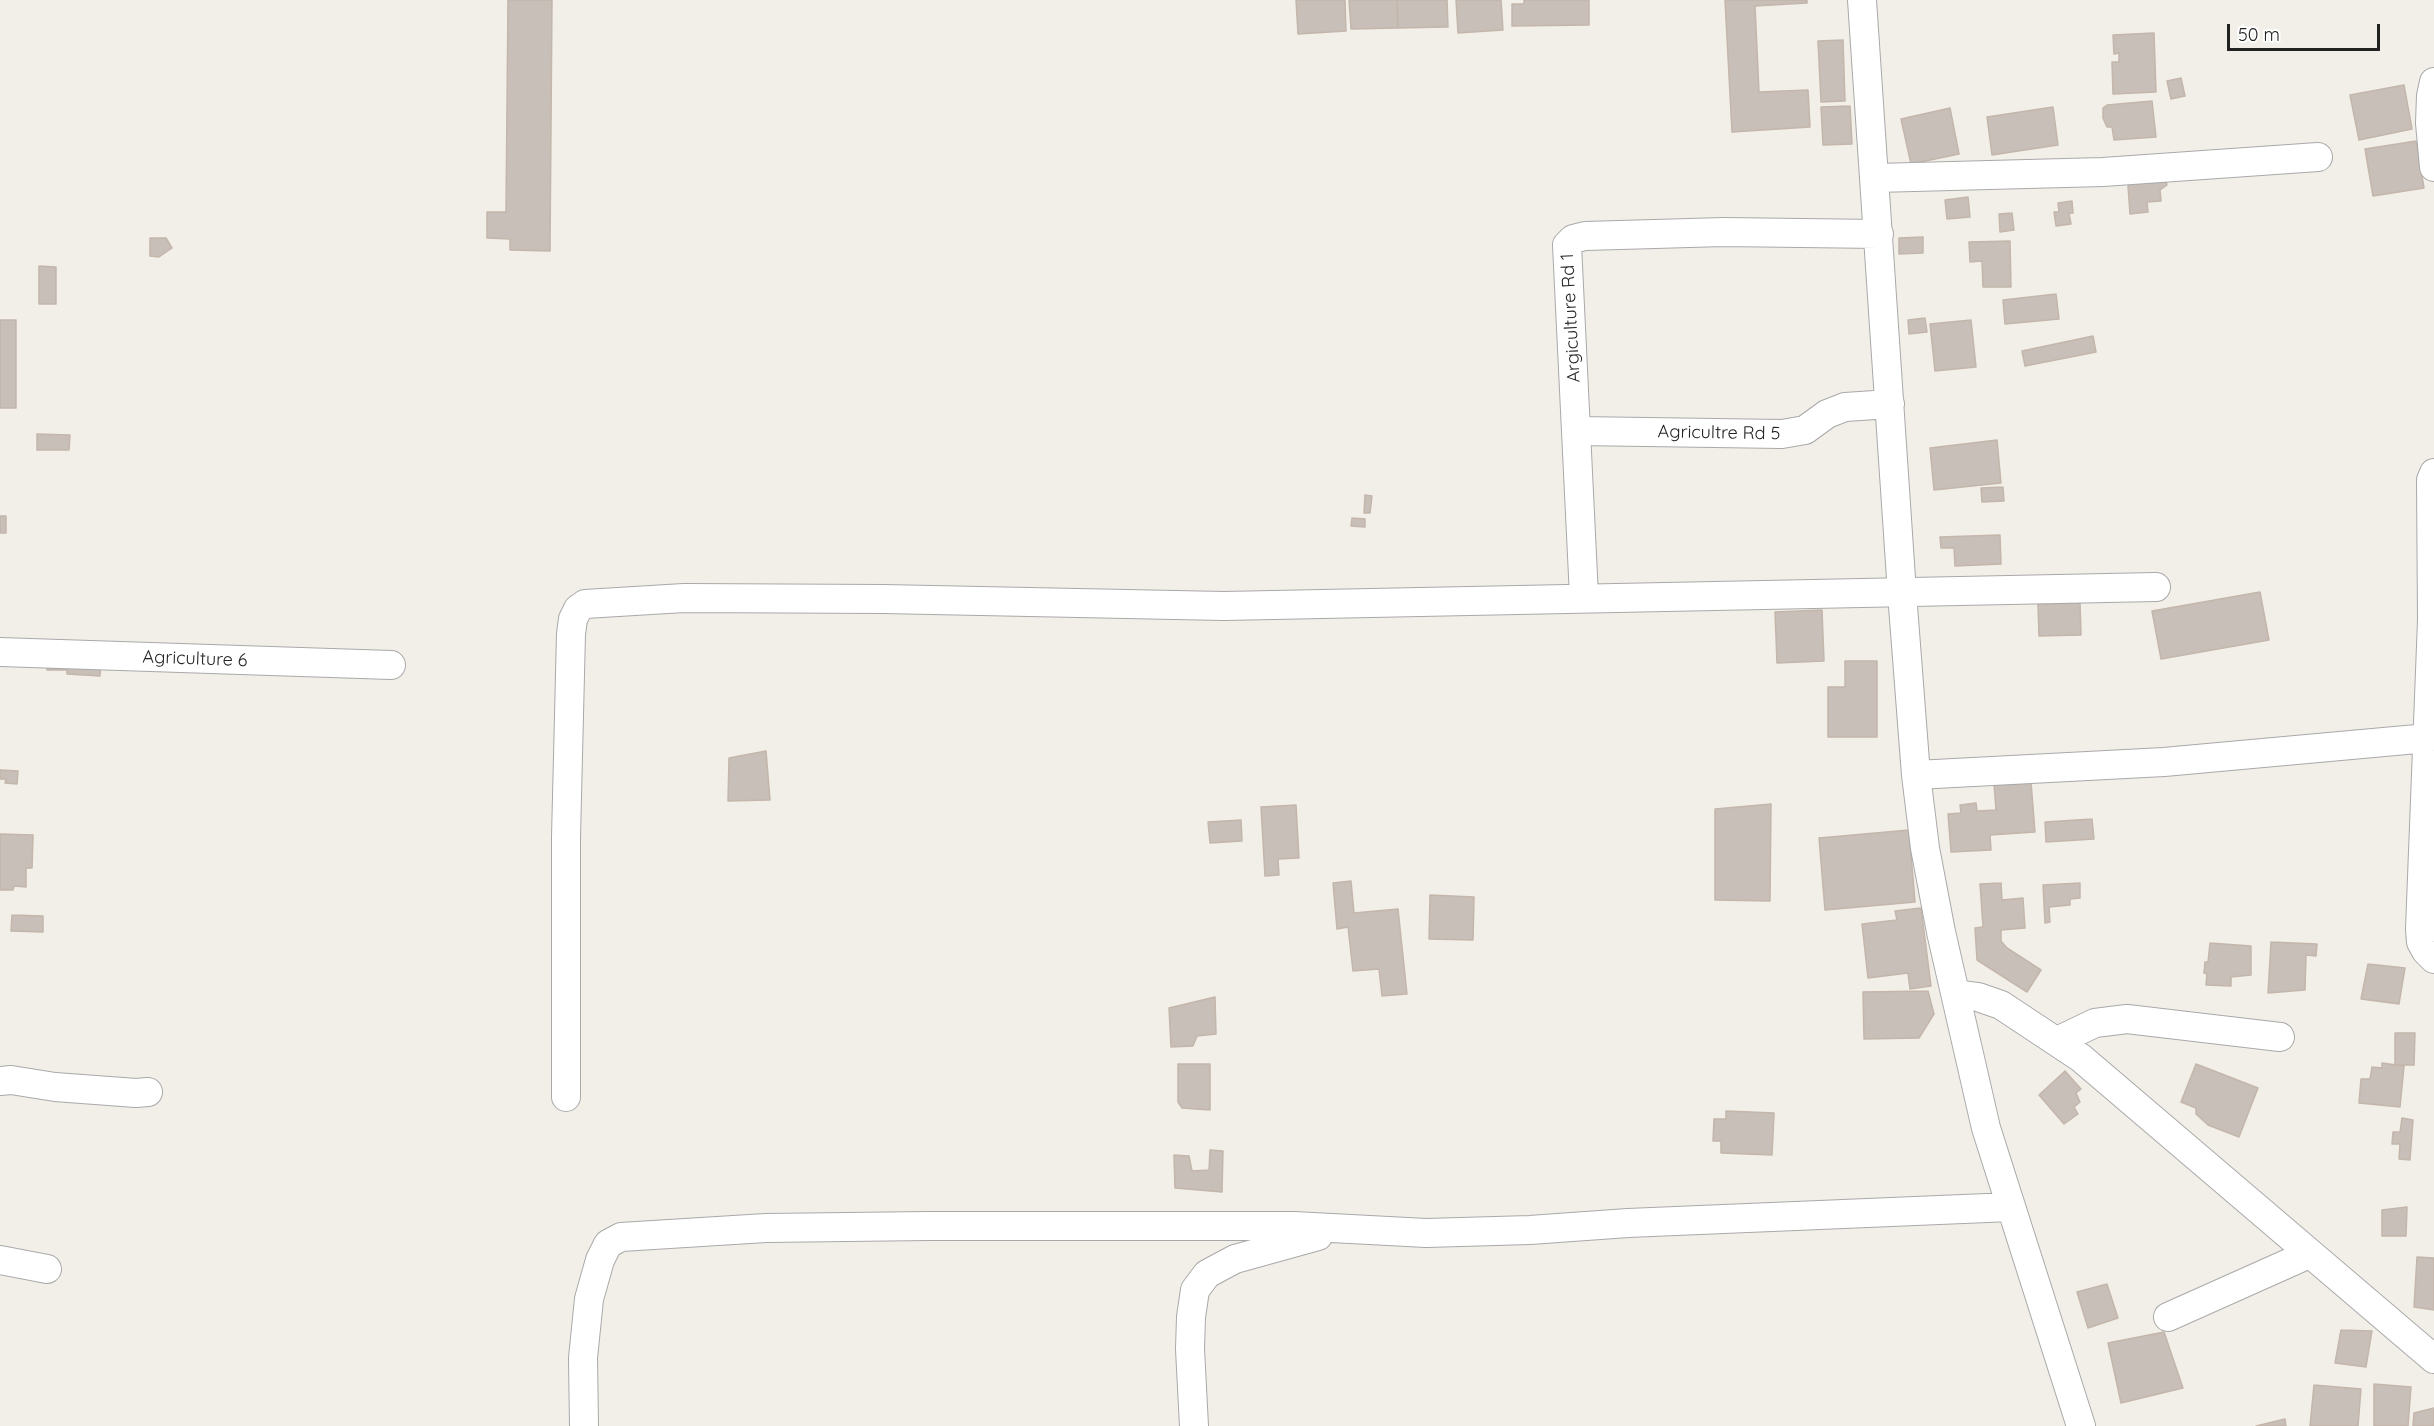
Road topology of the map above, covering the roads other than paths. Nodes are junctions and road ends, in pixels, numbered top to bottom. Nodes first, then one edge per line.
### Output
1 (1862, 0) edge
2 (2434, 82) edge
3 (2318, 157) dead end
4 (2434, 167) edge
5 (1876, 178) junction
6 (1879, 234) junction
7 (1890, 404) junction
8 (1578, 431) junction
9 (2434, 473) edge
10 (2433, 543) edge
11 (2156, 587) dead end
12 (1902, 593) junction
13 (1584, 597) junction
14 (0, 652) edge
15 (391, 665) dead end
16 (2427, 738) junction
17 (1916, 775) junction
18 (2434, 959) edge
19 (1956, 994) junction
20 (2280, 1037) dead end
21 (2057, 1041) junction
22 (0, 1082) edge
23 (148, 1092) dead end
24 (566, 1097) dead end
25 (2011, 1207) junction
26 (1345, 1228) junction
27 (2308, 1254) junction
28 (0, 1260) edge
29 (47, 1269) dead end
30 (2168, 1317) dead end
31 (2434, 1359) edge
32 (584, 1426) edge
33 (1194, 1426) edge
34 (2081, 1426) edge

1 - 5 street
2 - 4 street
3 - 5 street
5 - 6 street
6 - 7 street
6 - 8 street, Argiculture Rd 1
7 - 8 street, Agricultre Rd 5
7 - 12 street
8 - 13 street, Argiculture Rd 1
9 - 10 street
10 - 16 street
11 - 12 street
12 - 13 street
12 - 17 street
13 - 24 street
14 - 15 street, Agriculture 6
16 - 17 street
16 - 18 street
17 - 19 street
19 - 21 street
19 - 25 street
20 - 21 street
21 - 27 street
22 - 23 street
25 - 26 street
25 - 34 street
26 - 32 street
26 - 33 street
27 - 30 street
27 - 31 street
28 - 29 street

